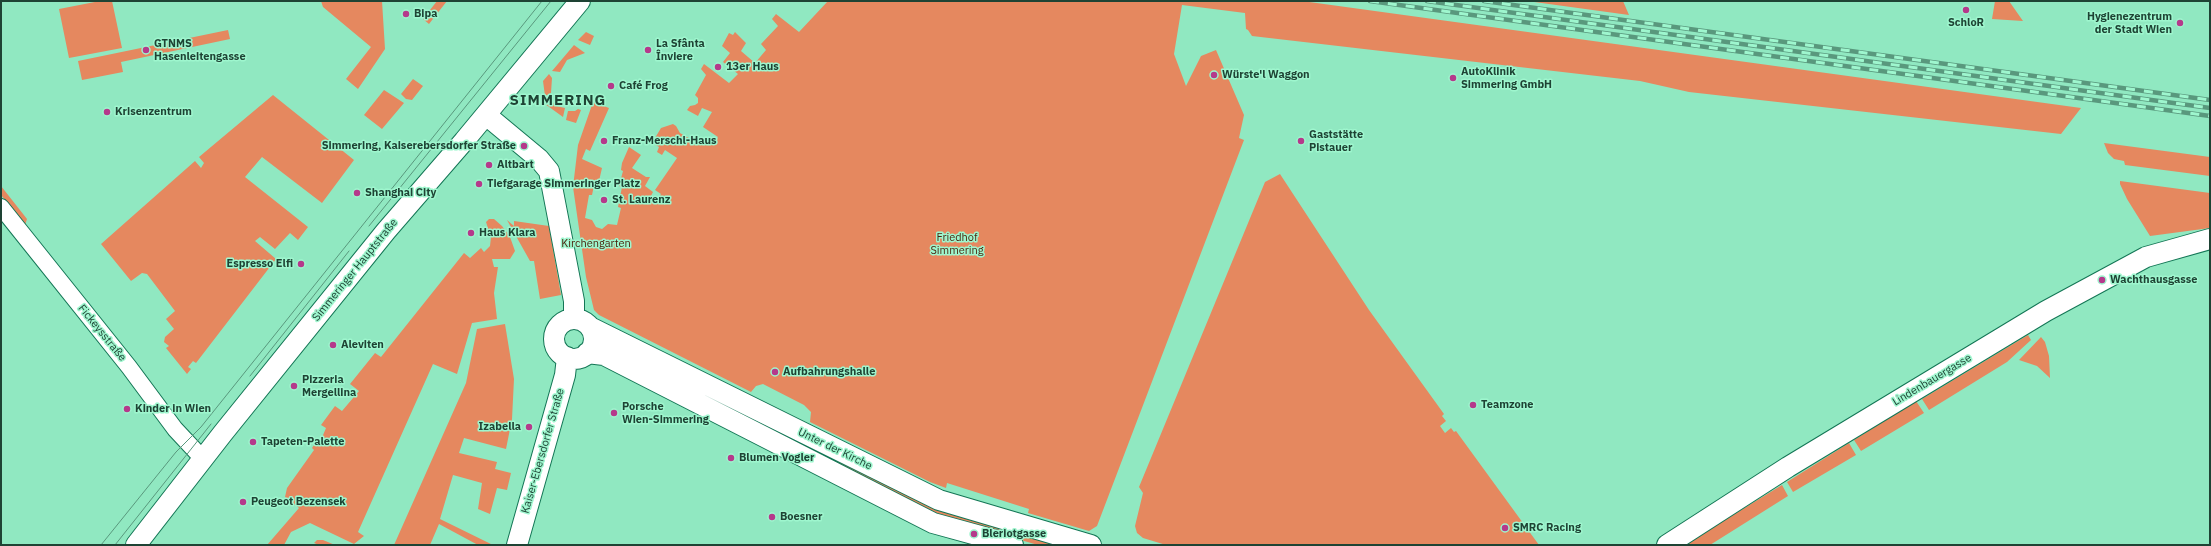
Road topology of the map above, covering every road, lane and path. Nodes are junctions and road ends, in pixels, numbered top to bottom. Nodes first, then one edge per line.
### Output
1 (580, 1) edge
2 (486, 115) junction
3 (1, 207) edge
4 (2210, 239) edge
5 (582, 323) junction
6 (587, 354) junction
7 (567, 357) junction
8 (203, 459) junction
9 (136, 545) edge
10 (516, 545) edge
11 (1013, 545) edge
12 (1091, 545) edge
13 (1667, 545) edge

1 - 2 main road, Simmeringer Hauptstraße
2 - 5 main road
2 - 8 main road, Simmeringer Hauptstraße
3 - 8 street, Fickeysstraße
4 - 13 main road, Lindenbauergasse
5 - 6 main road
5 - 7 main road
5 - 12 main road, Unter der Kirche
6 - 7 main road
6 - 11 main road, Unter der Kirche
7 - 10 main road, Kaiser-Ebersdorfer Straße
8 - 9 main road, Simmeringer Hauptstraße

